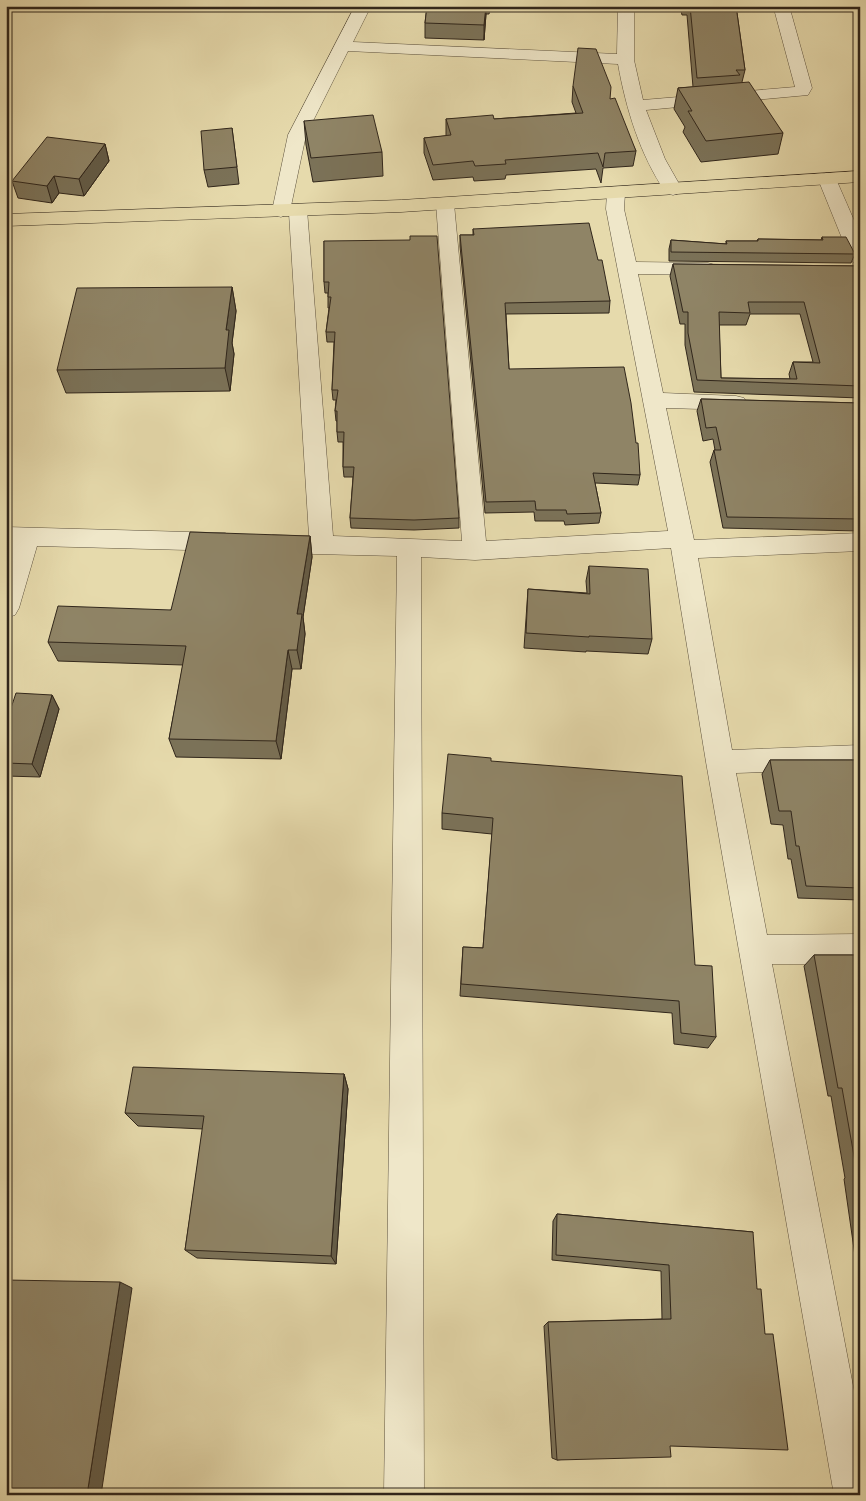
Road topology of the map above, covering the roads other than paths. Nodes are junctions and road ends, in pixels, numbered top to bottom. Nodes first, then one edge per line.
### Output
1 (362, 6) edge
2 (626, 6) edge
3 (782, 9) dead end
4 (343, 46) junction
5 (626, 59) junction
6 (636, 106) junction
7 (860, 176) edge
8 (827, 179) junction
9 (673, 189) junction
10 (616, 193) junction
11 (445, 204) junction
12 (289, 210) junction
13 (6, 220) edge
14 (857, 267) edge
15 (628, 268) junction
16 (725, 269) edge
17 (654, 400) junction
18 (752, 404) edge
19 (16, 536) edge
20 (860, 542) edge
21 (322, 545) junction
22 (409, 547) junction
23 (684, 550) junction
24 (475, 551) junction
25 (6, 608) edge
26 (860, 757) edge
27 (720, 762) junction
28 (860, 949) edge
29 (754, 950) junction
30 (404, 1495) edge
31 (854, 1495) edge

1 - 4 street
2 - 5 street
3 - 6 street
4 - 5 street
4 - 12 street
5 - 6 street
6 - 9 street
7 - 8 main road
8 - 9 main road
8 - 14 street
9 - 10 main road
10 - 11 main road
10 - 15 street
11 - 12 main road
11 - 24 street
12 - 13 main road
12 - 21 street
15 - 16 street
15 - 17 street
17 - 18 street
17 - 23 street
19 - 21 street
19 - 25 street
20 - 23 street
21 - 22 street
22 - 24 street
22 - 30 street
23 - 24 street
23 - 27 street
26 - 27 street
27 - 29 street
28 - 29 street
29 - 31 street

